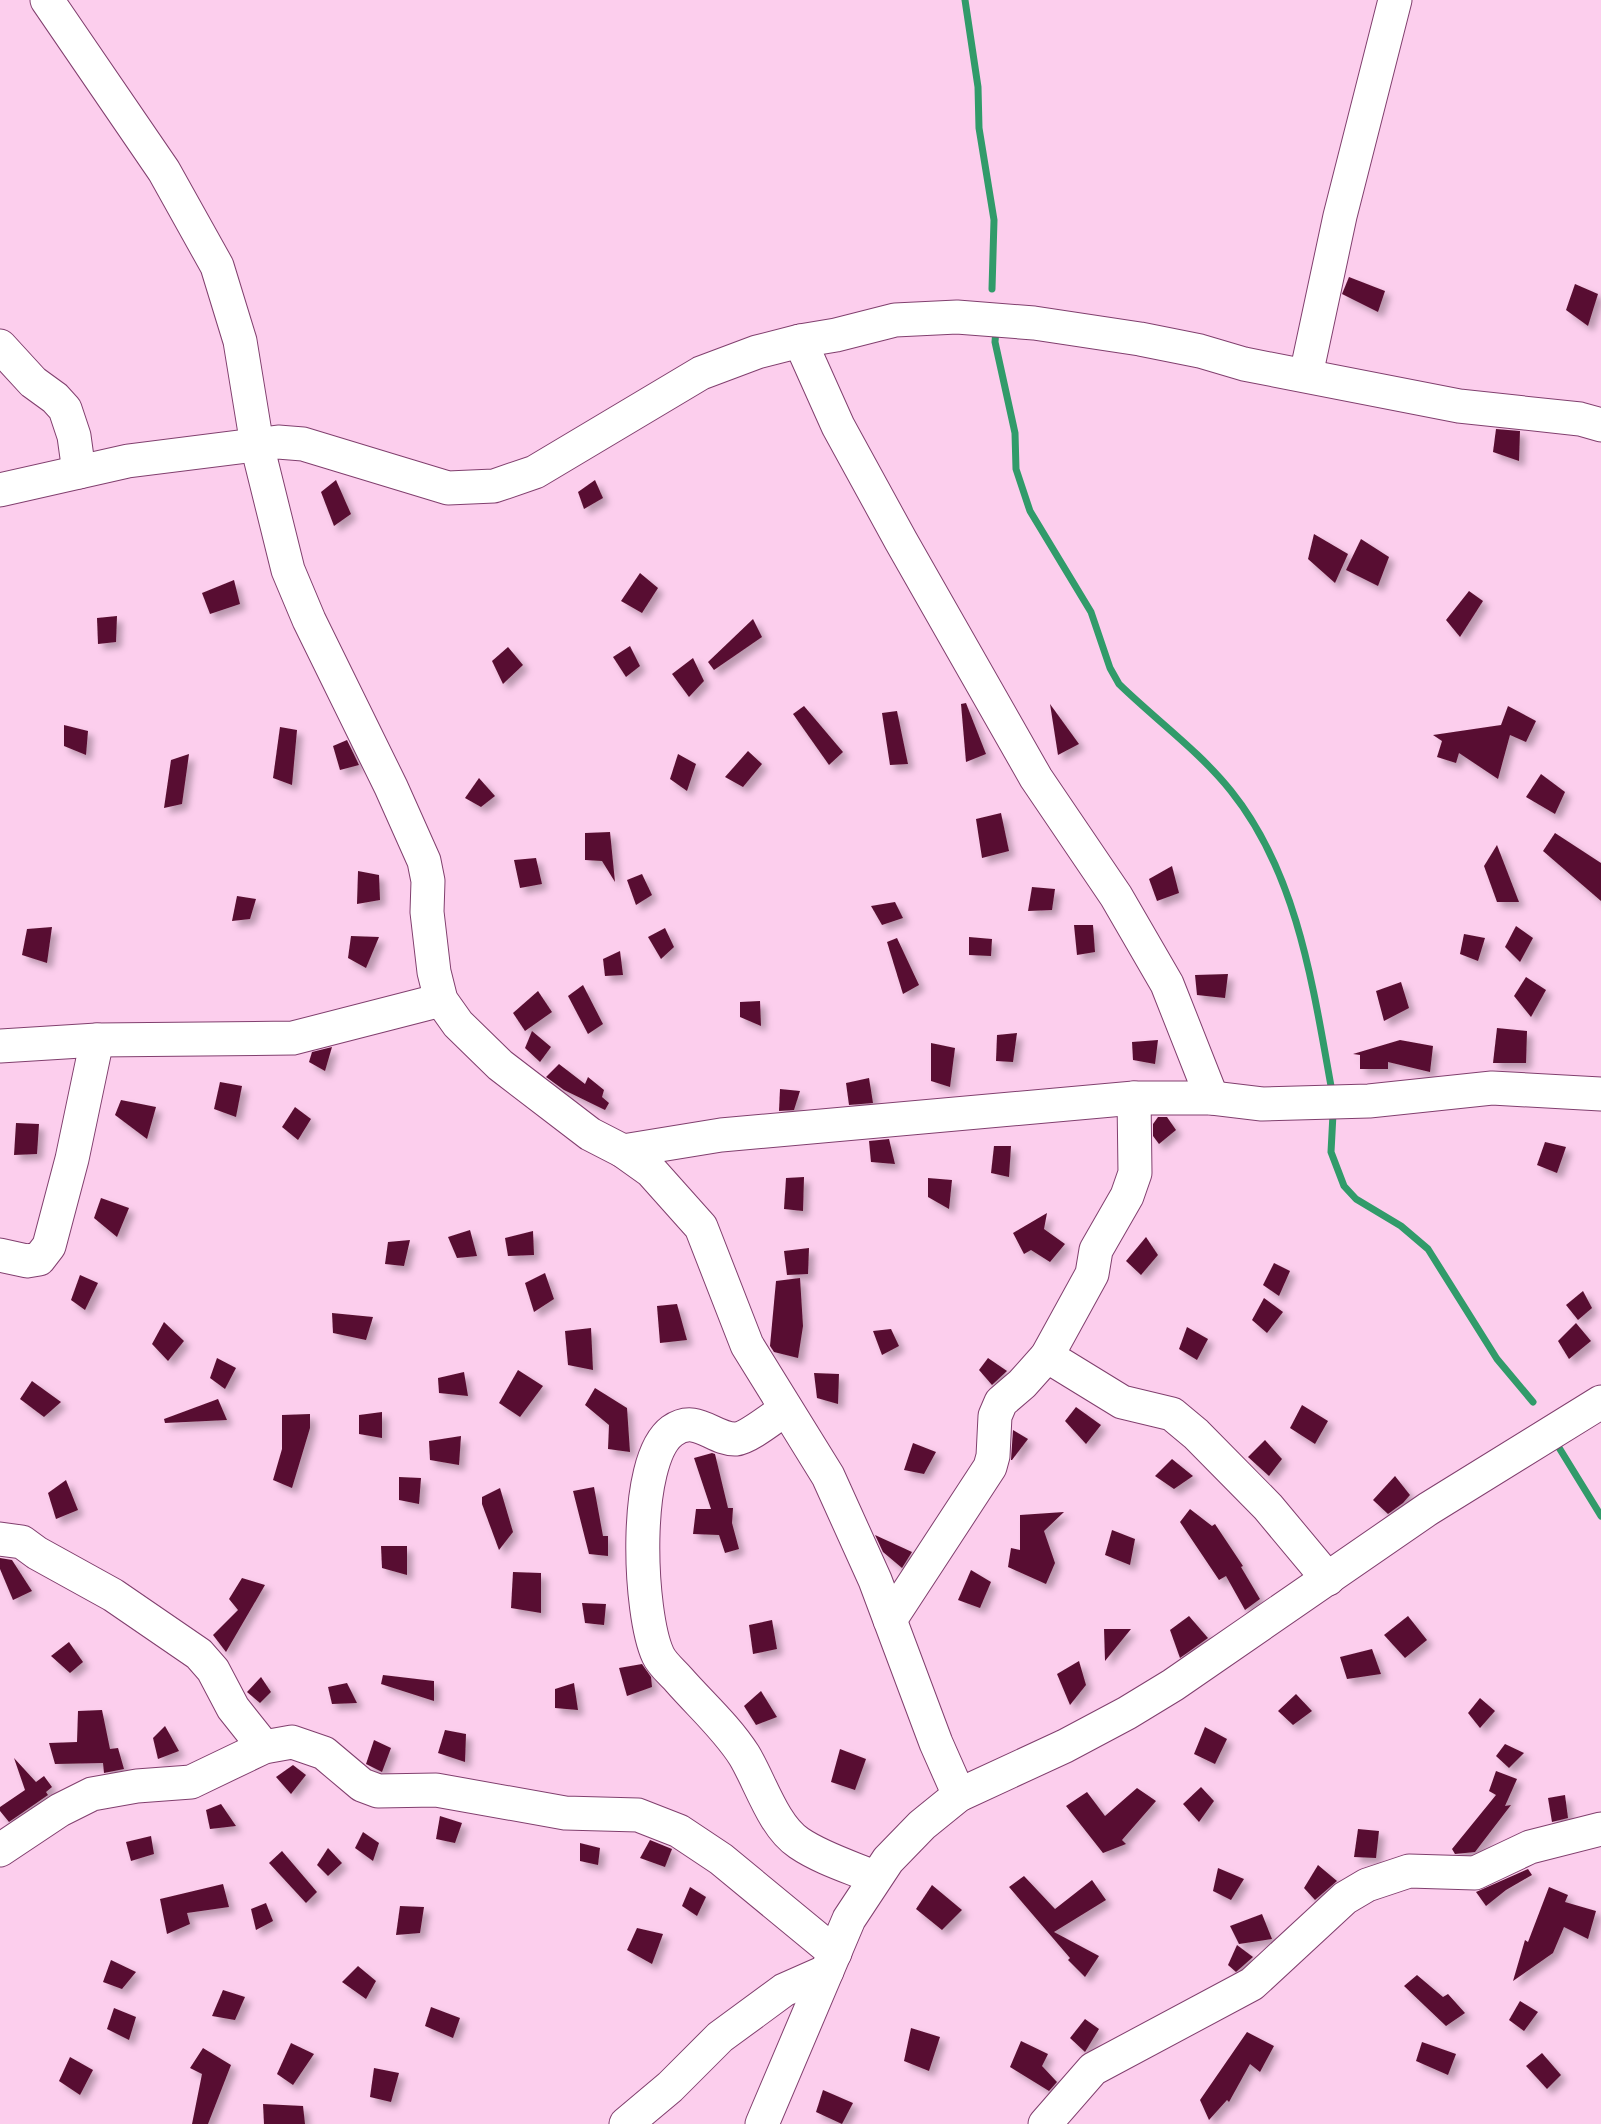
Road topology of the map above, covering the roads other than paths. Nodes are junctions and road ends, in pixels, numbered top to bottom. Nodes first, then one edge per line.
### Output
1 (47, 0) edge
2 (1395, 0) edge
3 (800, 341) junction
4 (0, 346) edge
5 (1306, 375) junction
6 (1601, 425) edge
7 (257, 445) junction
8 (79, 472) junction
9 (0, 490) edge
10 (441, 1000) junction
11 (97, 1040) junction
12 (0, 1046) edge
13 (1601, 1094) edge
14 (1134, 1098) junction
15 (1212, 1098) junction
16 (623, 1151) junction
17 (0, 1255) edge
18 (1047, 1356) junction
19 (1601, 1402) edge
20 (786, 1408) junction
21 (0, 1539) edge
22 (1328, 1579) junction
23 (890, 1620) junction
24 (264, 1747) junction
25 (958, 1795) junction
26 (1601, 1828) edge
27 (0, 1850) edge
28 (874, 1877) junction
29 (831, 1962) junction
30 (626, 2124) edge
31 (762, 2124) edge
32 (1046, 2124) edge

1 - 7 street
2 - 5 street
3 - 5 street
3 - 7 street
3 - 15 street
4 - 8 street
5 - 6 street
7 - 8 street
7 - 10 street
8 - 9 street
10 - 11 street
10 - 16 street
11 - 12 street
11 - 17 street
13 - 15 street
14 - 15 street
14 - 16 street
14 - 18 street
16 - 20 street
18 - 22 street
18 - 23 street
19 - 22 street
20 - 23 street
20 - 28 street
21 - 24 street
22 - 25 street
23 - 25 street
24 - 27 street
24 - 29 street
25 - 28 street
26 - 32 street
28 - 29 street
29 - 30 street
29 - 31 street

